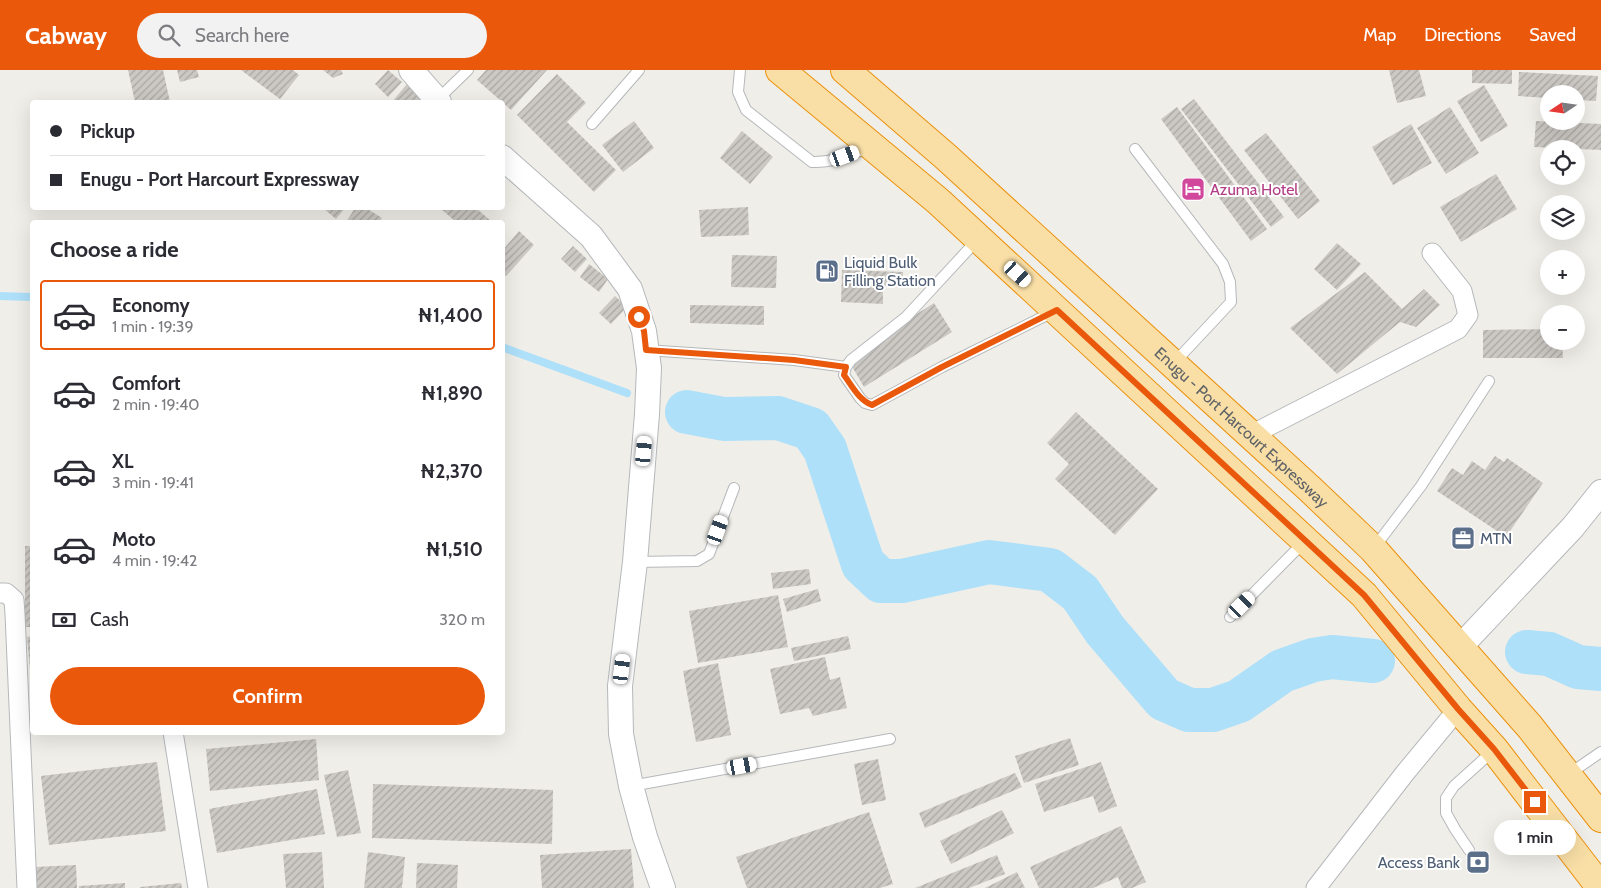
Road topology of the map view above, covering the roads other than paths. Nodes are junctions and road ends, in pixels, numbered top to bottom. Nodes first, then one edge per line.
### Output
1 (411, 70) edge
2 (468, 70) edge
3 (638, 70) edge
4 (740, 70) edge
5 (780, 70) edge
6 (845, 70) edge
7 (436, 100) edge
8 (440, 100) edge
9 (592, 124) dead end
10 (872, 146) junction
11 (1134, 149) dead end
12 (505, 160) edge
13 (978, 238) junction
14 (1432, 253) dead end
15 (1057, 310) junction
16 (648, 359) junction
17 (1173, 364) junction
18 (846, 367) junction
19 (1489, 380) dead end
20 (1252, 435) junction
21 (734, 488) dead end
22 (1601, 492) edge
23 (1305, 541) junction
24 (1373, 549) junction
25 (635, 562) junction
26 (0, 593) edge
27 (1230, 618) dead end
28 (1460, 647) junction
29 (1458, 709) junction
30 (173, 735) edge
31 (890, 739) dead end
32 (1494, 749) junction
33 (1601, 752) edge
34 (1567, 775) junction
35 (632, 786) junction
36 (1601, 818) edge
37 (1469, 850) dead end
38 (28, 888) edge
39 (198, 888) edge
40 (663, 888) edge
41 (1316, 888) edge
42 (1601, 888) edge

1 - 7 street
2 - 8 lane
3 - 9 lane
4 - 10 lane
5 - 10 highway
6 - 17 highway, Enugu - Port Harcourt Expressway
10 - 13 highway
11 - 17 lane
12 - 16 street
13 - 15 highway
13 - 18 lane
14 - 20 street
15 - 18 lane
15 - 23 highway
16 - 18 lane
16 - 25 street
17 - 20 highway, Enugu - Port Harcourt Expressway
19 - 24 lane
20 - 24 highway, Enugu - Port Harcourt Expressway
21 - 25 lane
22 - 28 street
23 - 27 lane
23 - 29 highway
24 - 28 highway, Enugu - Port Harcourt Expressway
25 - 35 street
26 - 38 street
28 - 34 highway, Enugu - Port Harcourt Expressway
29 - 32 highway
29 - 41 street
30 - 39 street
31 - 35 lane
32 - 37 lane
32 - 42 highway
33 - 34 lane
34 - 36 highway, Enugu - Port Harcourt Expressway
35 - 40 street

